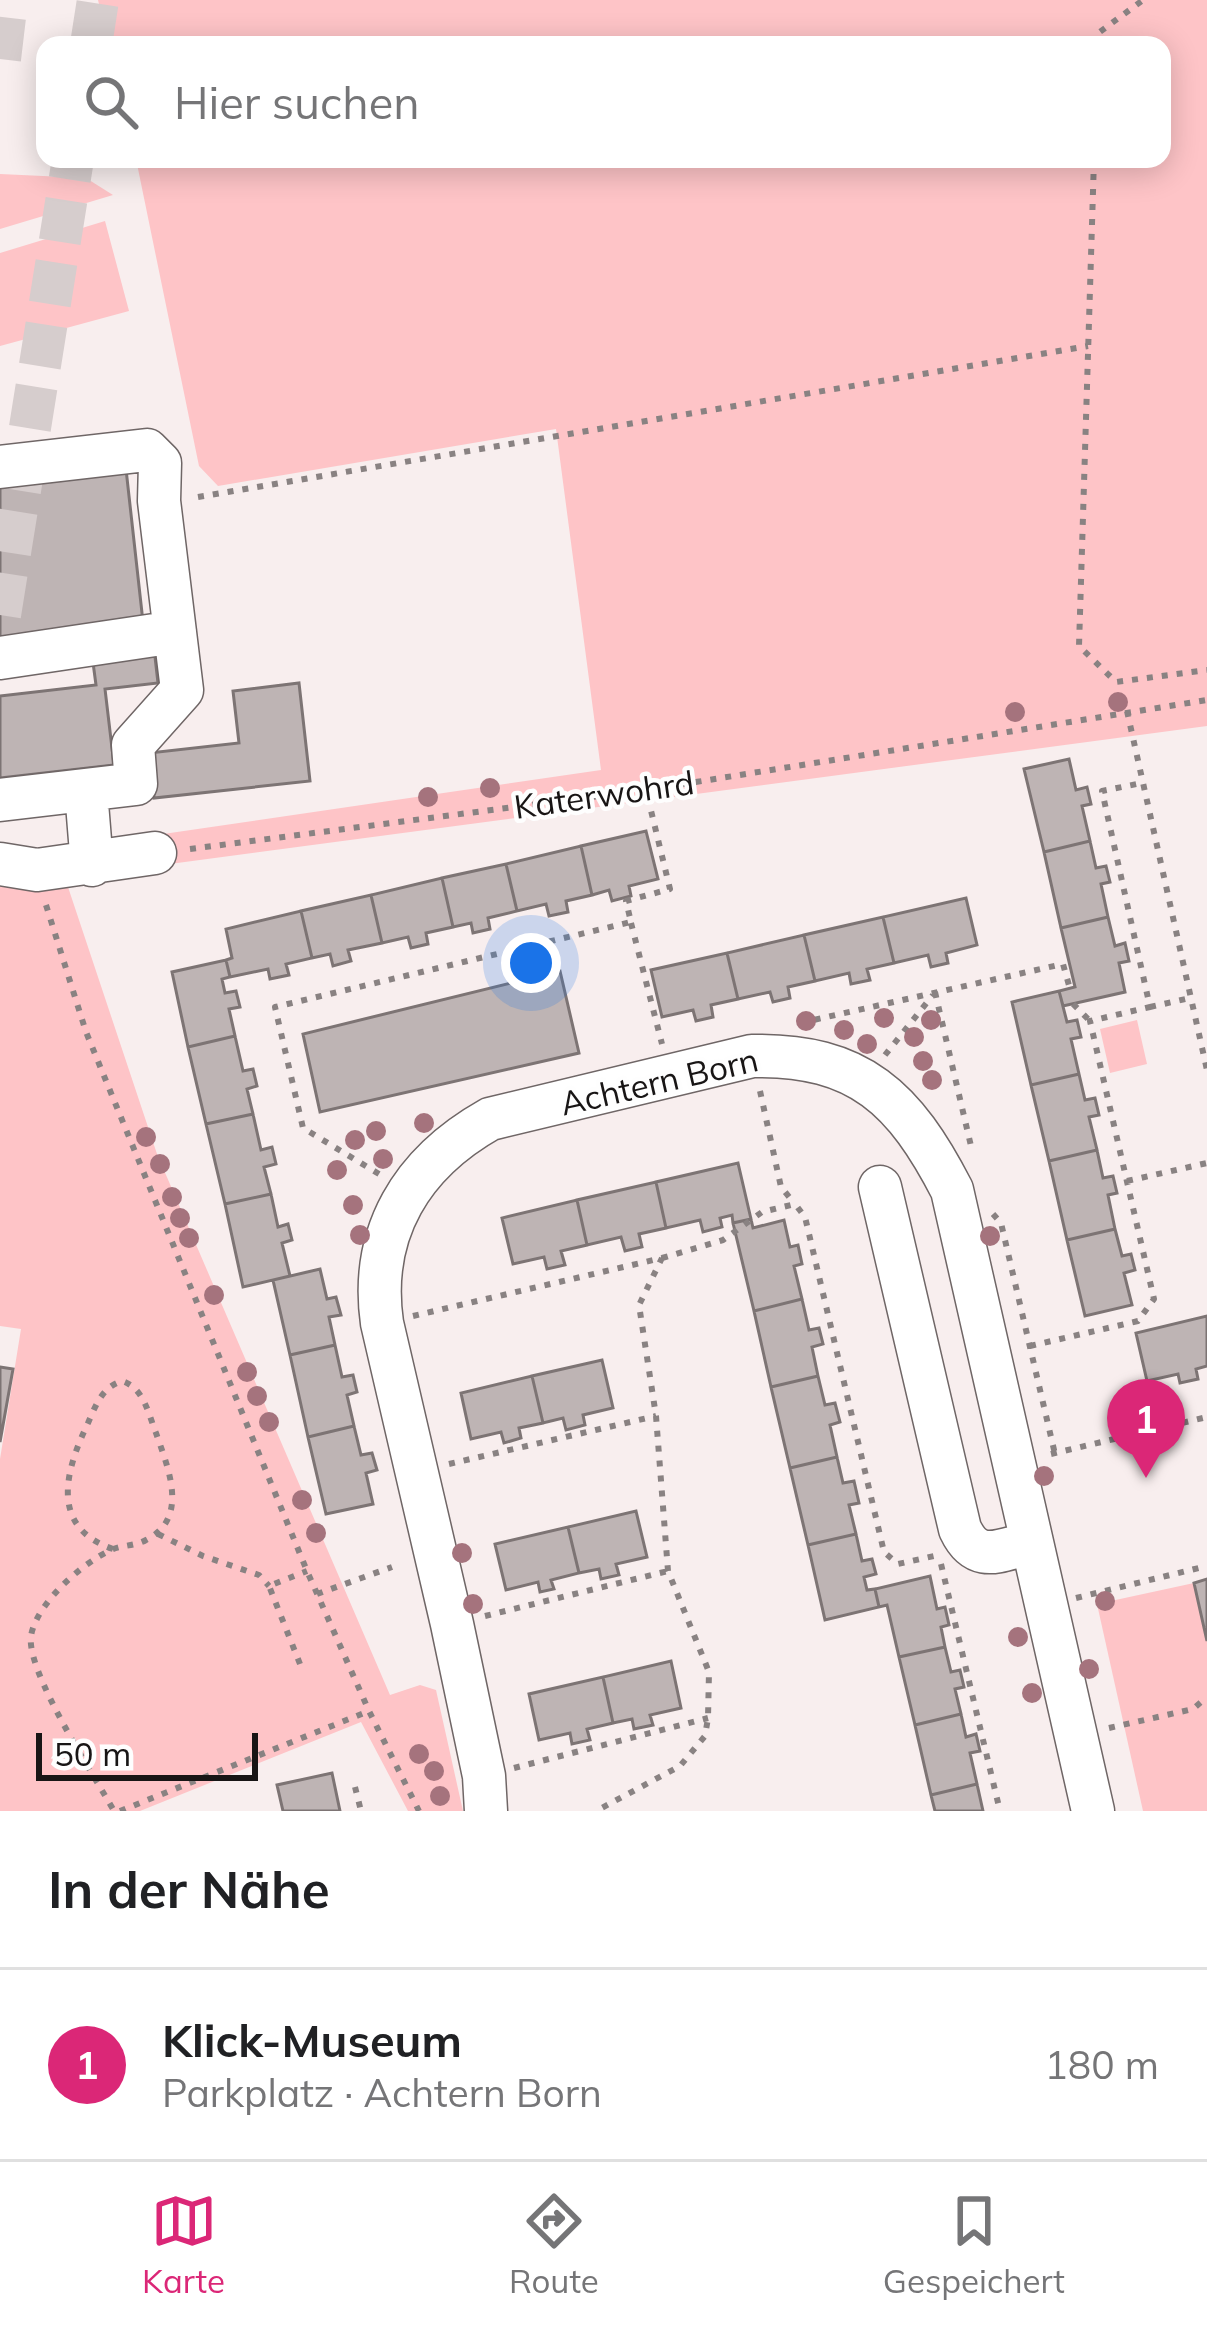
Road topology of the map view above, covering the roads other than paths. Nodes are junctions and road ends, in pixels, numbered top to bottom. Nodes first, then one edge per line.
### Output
1 (0, 467) edge
2 (175, 632) junction
3 (0, 658) edge
4 (86, 791) junction
5 (0, 800) edge
6 (155, 853) road end
7 (92, 865) junction
8 (19, 868) edge
9 (880, 1187) dead end
10 (1030, 1543) junction
11 (485, 1793) edge
12 (1093, 1811) edge

1 - 2 street
2 - 3 street
2 - 4 street
4 - 5 street
4 - 7 street
6 - 7 street
7 - 8 street
9 - 10 street
10 - 11 street, Achtern Born
10 - 12 street, Achtern Born

